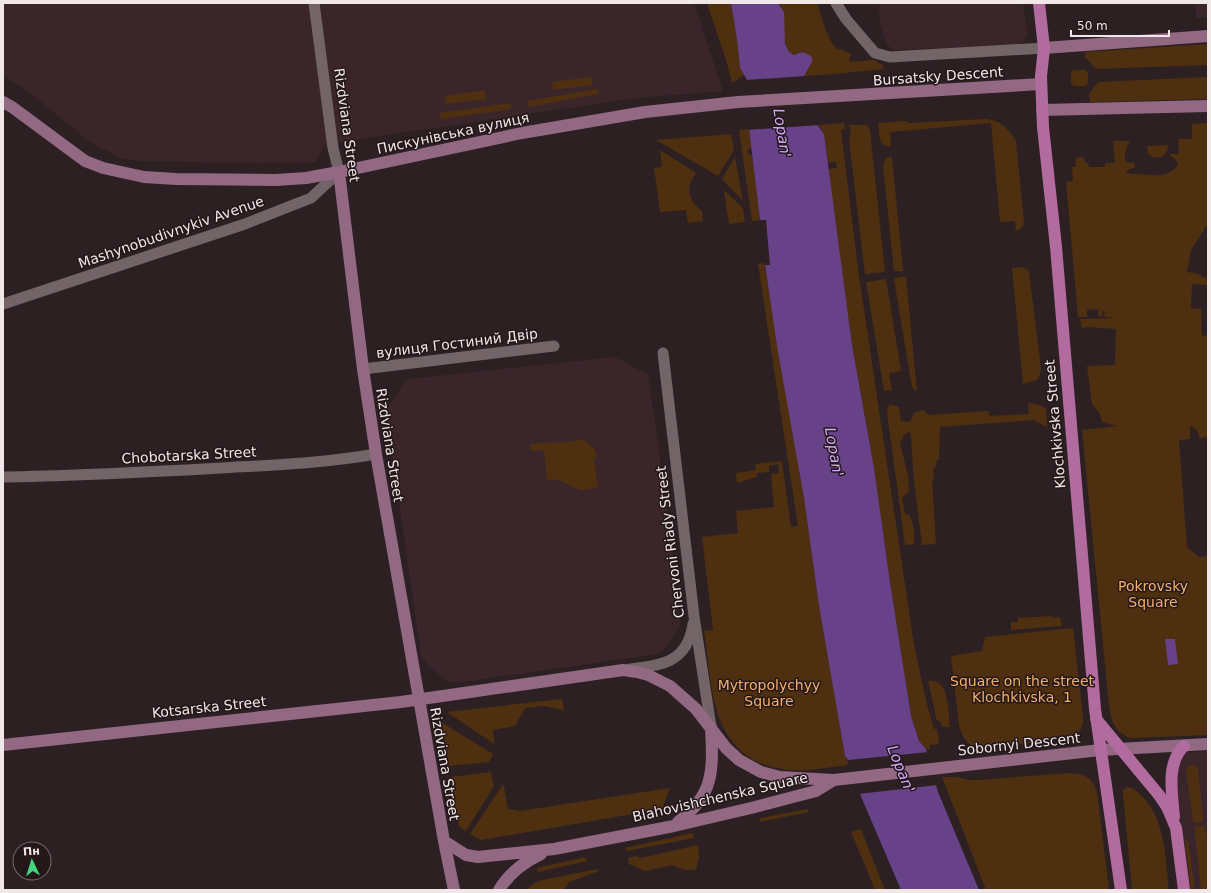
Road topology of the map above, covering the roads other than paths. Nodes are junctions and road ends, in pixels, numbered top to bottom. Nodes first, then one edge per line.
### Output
1 (314, 3) edge
2 (836, 3) edge
3 (1039, 3) edge
4 (1208, 36) edge
5 (1044, 48) junction
6 (1041, 84) junction
7 (3, 102) edge
8 (738, 102) joint
9 (1208, 106) edge
10 (1042, 110) junction
11 (339, 172) junction
12 (3, 304) edge
13 (554, 346) dead end
14 (663, 353) dead end
15 (363, 370) junction
16 (376, 454) junction
17 (3, 477) edge
18 (694, 616) junction
19 (623, 670) junction
20 (419, 699) junction
21 (1096, 719) junction
22 (711, 727) junction
23 (1208, 744) edge
24 (3, 745) edge
25 (1184, 746) junction
26 (1120, 749) junction
27 (1100, 750) junction
28 (834, 780) junction
29 (674, 826) junction
30 (1176, 828) junction
31 (444, 841) junction
32 (554, 849) junction
33 (454, 890) edge
34 (499, 890) edge
35 (1121, 890) edge
36 (1184, 890) edge

1 - 11 street, Rizdviana Street
2 - 5 street
3 - 5 main road
4 - 5 street
5 - 6 main road
6 - 8 street, Bursatsky Descent
6 - 10 main road, Klochkivska Street
7 - 11 street, Пискунівська вулиця
8 - 11 street, Пискунівська вулиця
9 - 10 street
10 - 21 main road, Klochkivska Street
11 - 12 street, Mashynobudivnykiv Avenue
11 - 15 street, Rizdviana Street
13 - 15 street, вулиця Гостиний Двір
14 - 18 street, Chervoni Riady Street
15 - 16 street, Rizdviana Street
16 - 17 street, Chobotarska Street
16 - 20 street, Rizdviana Street
18 - 19 street, Blahovishchenska Square
18 - 22 street, Chervoni Riady Street
19 - 20 street, Blahovishchenska Square
19 - 22 street, Blahovishchenska Square
20 - 24 street, Kotsarska Street
20 - 31 street, Rizdviana Street
21 - 26 main road
21 - 27 main road, Klochkivska Street
22 - 28 street, Blahovishchenska Square
22 - 29 street
23 - 25 street, Sobornyi Descent
25 - 26 street, Sobornyi Descent
25 - 30 main road
26 - 27 street, Sobornyi Descent
26 - 30 main road
27 - 28 street, Sobornyi Descent
27 - 35 main road, Klochkivska Street
28 - 29 street, Blahovishchenska Square
29 - 32 street, Blahovishchenska Square
30 - 36 main road
31 - 32 street
31 - 33 street, Rizdviana Street
32 - 34 street

